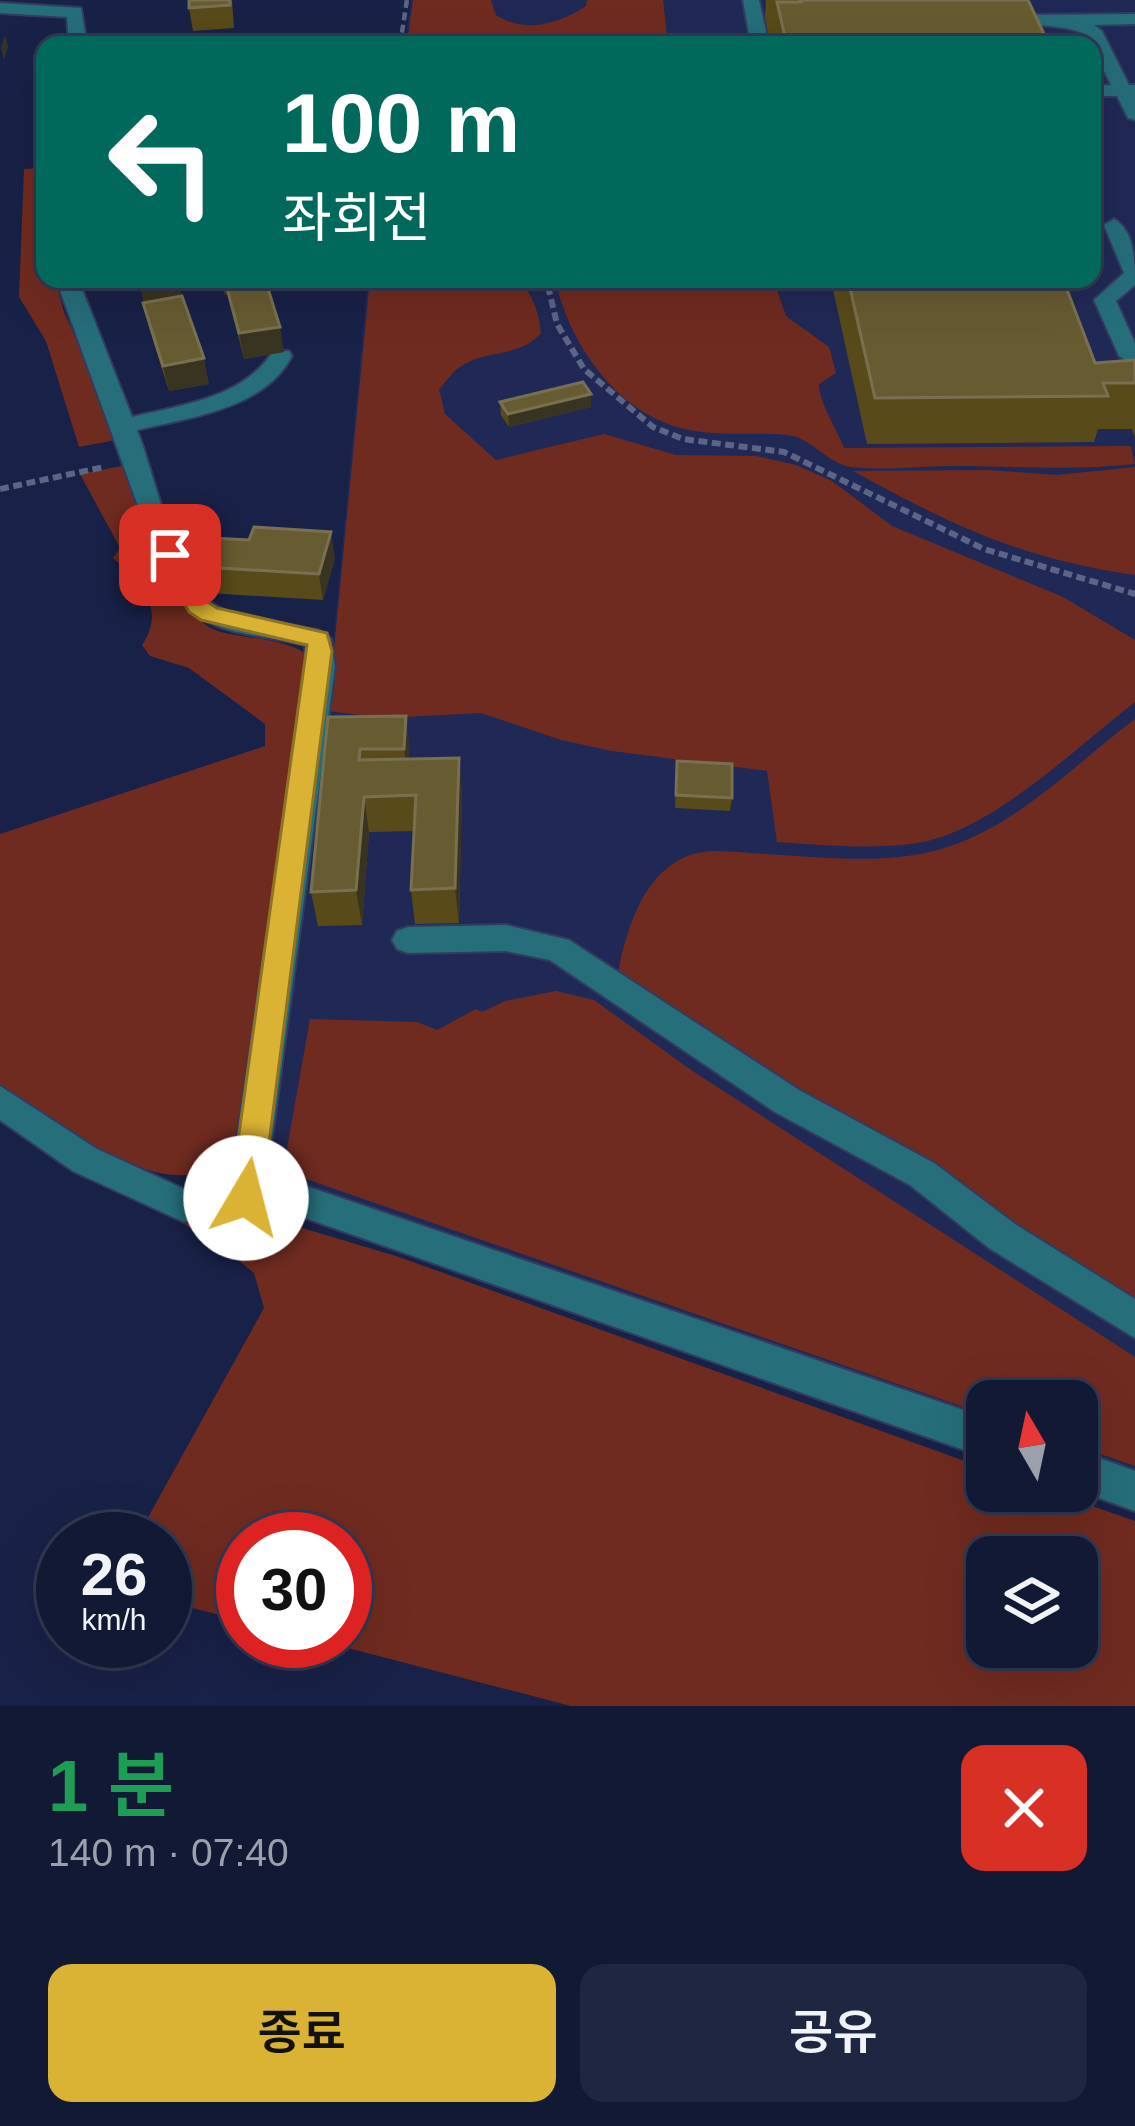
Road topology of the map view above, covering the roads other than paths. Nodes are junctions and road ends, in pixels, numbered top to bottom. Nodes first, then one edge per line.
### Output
1 (752, 0) edge
2 (931, 0) edge
3 (1052, 0) edge
4 (1101, 0) edge
5 (0, 8) edge
6 (986, 8) edge
7 (1062, 19) junction
8 (1112, 19) junction
9 (1135, 19) edge
10 (1093, 31) junction
11 (76, 36) edge
12 (758, 36) edge
13 (1096, 36) edge
14 (1101, 44) edge
15 (1129, 90) edge
16 (1135, 114) edge
17 (1114, 225) edge
18 (70, 288) edge
19 (281, 356) dead end
20 (1130, 356) edge
21 (125, 426) junction
22 (408, 940) dead end
23 (0, 1101) edge
24 (246, 1198) junction
25 (1135, 1320) edge
26 (966, 1431) edge
27 (1098, 1478) edge
28 (1135, 1491) edge

1 - 12 street
2 - 6 street
3 - 7 street
4 - 8 street
5 - 11 street
6 - 7 street
7 - 8 street
7 - 10 street
8 - 9 street
8 - 10 street
10 - 13 street
14 - 15 street
15 - 16 street
17 - 20 street
18 - 21 street
19 - 21 street
21 - 24 street
22 - 25 street
23 - 24 street
24 - 26 street
27 - 28 street

